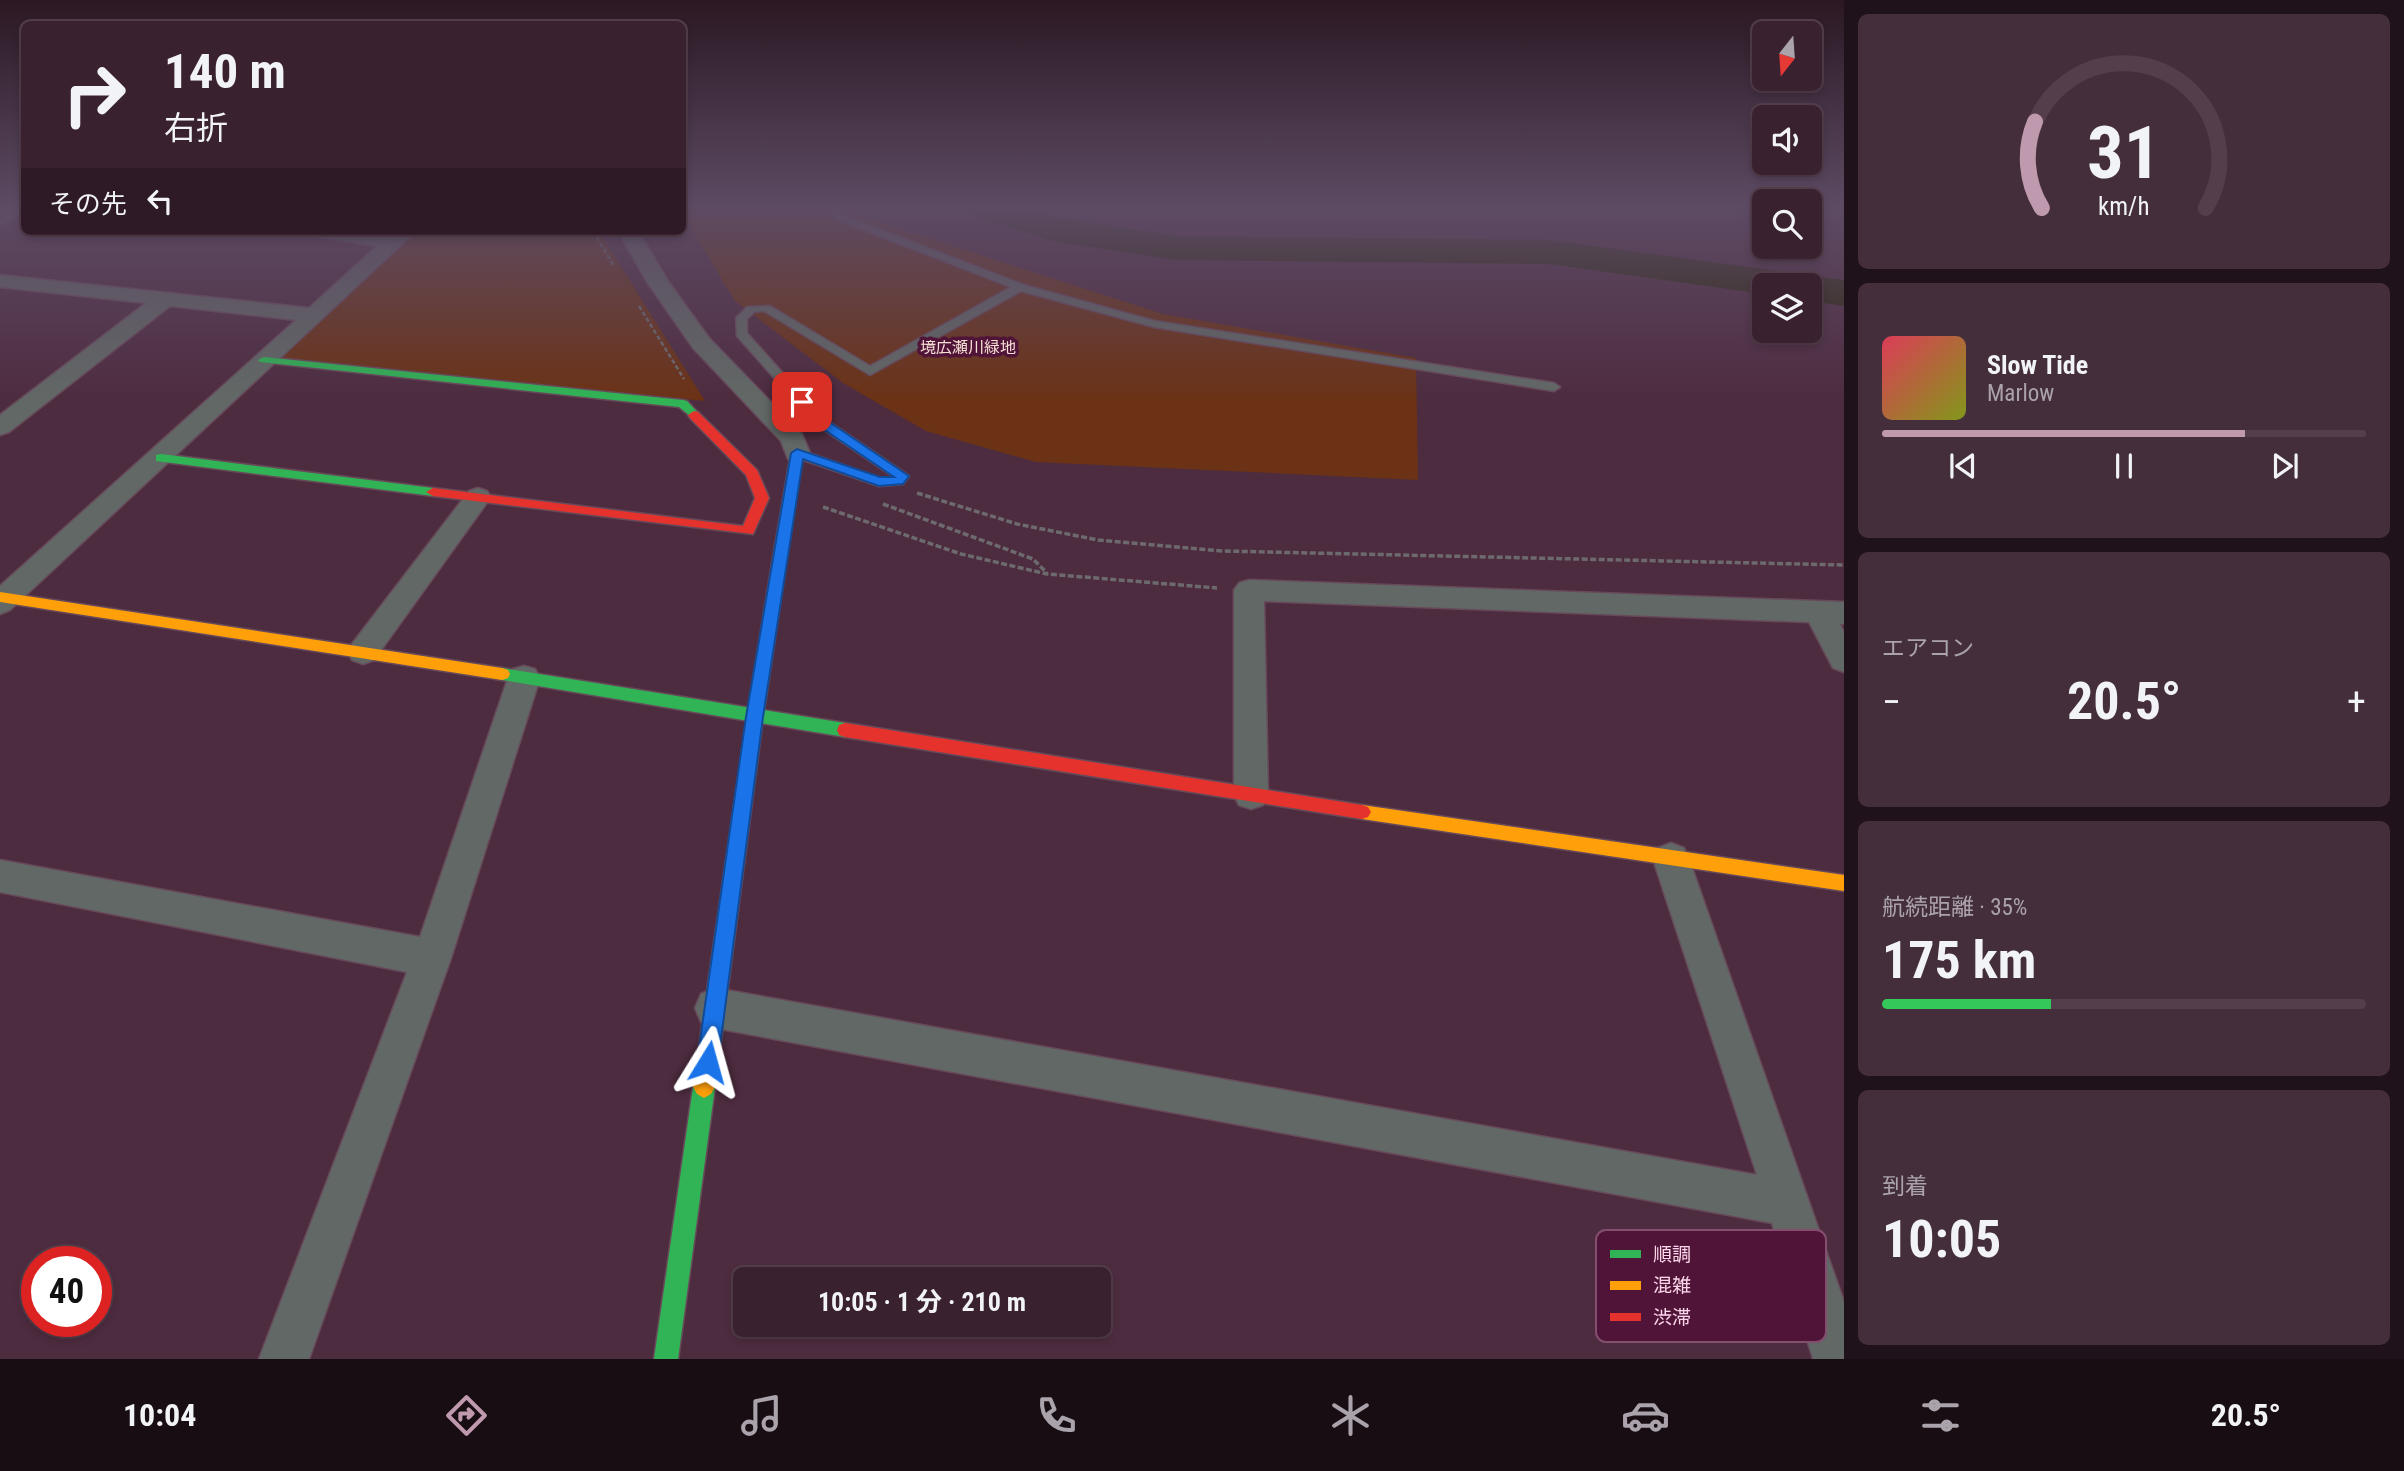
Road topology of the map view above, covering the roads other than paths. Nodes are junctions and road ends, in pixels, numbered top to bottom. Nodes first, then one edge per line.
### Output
1 (361, 271) edge
2 (652, 271) edge
3 (980, 271) edge
4 (0, 281) edge
5 (1020, 287) junction
6 (164, 300) junction
7 (313, 315) junction
8 (264, 360) junction
9 (1554, 387) dead end
10 (4, 420) edge
11 (797, 453) junction
12 (161, 458) junction
13 (478, 497) junction
14 (2, 599) edge
15 (1831, 612) edge
16 (363, 652) junction
17 (1844, 660) edge
18 (524, 678) junction
19 (755, 717) junction
20 (1251, 795) junction
21 (1671, 859) junction
22 (0, 876) edge
23 (1844, 883) edge
24 (432, 958) junction
25 (715, 1008) junction
26 (1788, 1203) junction
27 (1797, 1230) edge
28 (1826, 1322) edge
29 (284, 1359) edge
30 (666, 1359) edge
31 (1838, 1359) edge

1 - 7 street
2 - 11 street
3 - 5 lane
4 - 6 street
5 - 9 lane
5 - 11 lane
6 - 7 street
6 - 10 street
7 - 8 street
8 - 12 street
8 - 13 street
11 - 19 street
12 - 13 street
12 - 14 street
13 - 16 street
14 - 16 street
15 - 17 street
15 - 20 street
16 - 18 street
18 - 19 street
18 - 24 street
19 - 20 street
19 - 25 street
20 - 21 street
21 - 23 street
21 - 26 street
22 - 24 street
24 - 29 street
25 - 26 street
25 - 30 street
26 - 27 street
28 - 31 street

